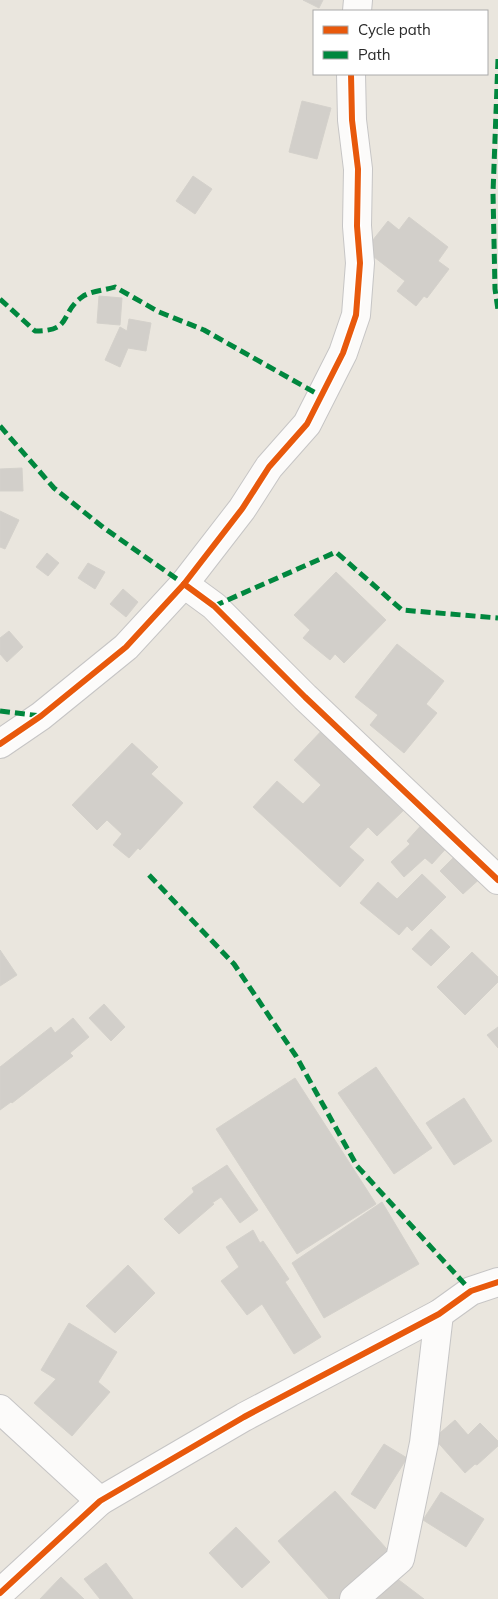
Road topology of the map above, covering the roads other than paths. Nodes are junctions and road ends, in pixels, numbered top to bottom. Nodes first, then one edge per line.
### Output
1 (351, 75) edge
2 (184, 584) junction
3 (0, 744) edge
4 (498, 880) edge
5 (498, 1282) edge
6 (439, 1314) junction
7 (0, 1409) edge
8 (100, 1501) junction
9 (0, 1593) edge
10 (354, 1599) edge

1 - 2 street
2 - 3 street
2 - 4 street
5 - 6 street
6 - 8 street
6 - 10 street
7 - 8 street
8 - 9 street

